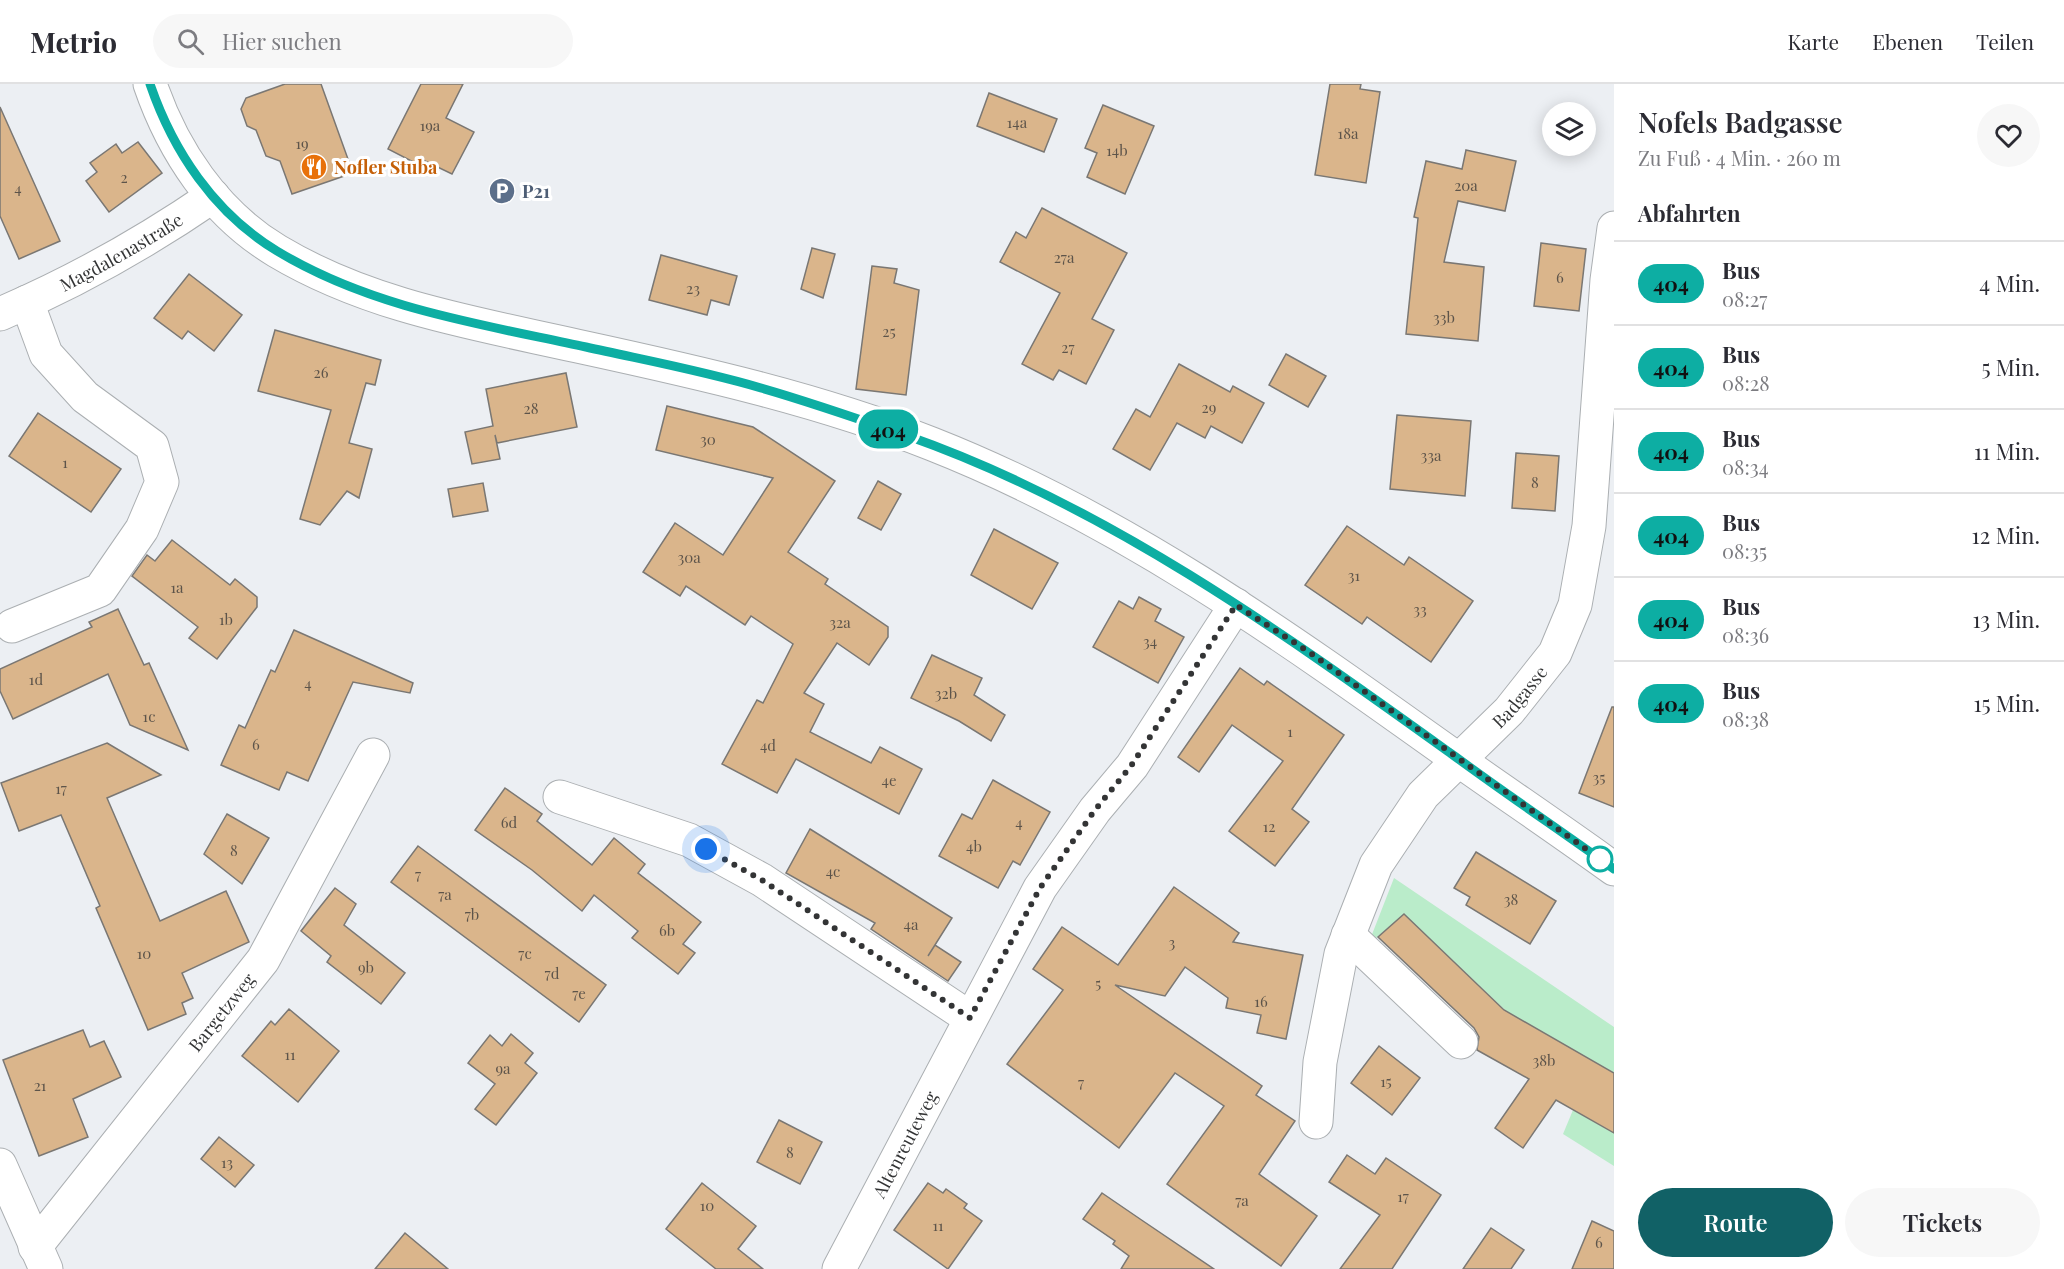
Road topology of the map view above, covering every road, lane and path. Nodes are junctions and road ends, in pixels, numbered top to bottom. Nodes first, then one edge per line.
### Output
1 (150, 84) edge
2 (213, 196) junction
3 (1614, 228) edge
4 (1610, 281) edge
5 (13, 308) edge
6 (1603, 461) edge
7 (1236, 605) junction
8 (12, 626) dead end
9 (373, 755) dead end
10 (1460, 760) junction
11 (560, 797) dead end
12 (1614, 869) edge
13 (1348, 935) junction
14 (970, 1018) junction
15 (1461, 1042) dead end
16 (1317, 1122) dead end
17 (0, 1165) edge
18 (40, 1258) edge
19 (839, 1269) edge

1 - 2 street
2 - 5 street, Magdalenastraße
2 - 7 street
3 - 4 street, Badgasse
4 - 6 street, Badgasse
5 - 8 street, Magdalenastraße
6 - 10 street, Badgasse
7 - 10 street
7 - 14 street, Altenreuteweg
9 - 18 street, Bargetzweg
10 - 12 street
10 - 13 street, Badgasse
11 - 14 street
13 - 15 street
13 - 16 street, Badgasse
14 - 19 street, Altenreuteweg
17 - 18 street

